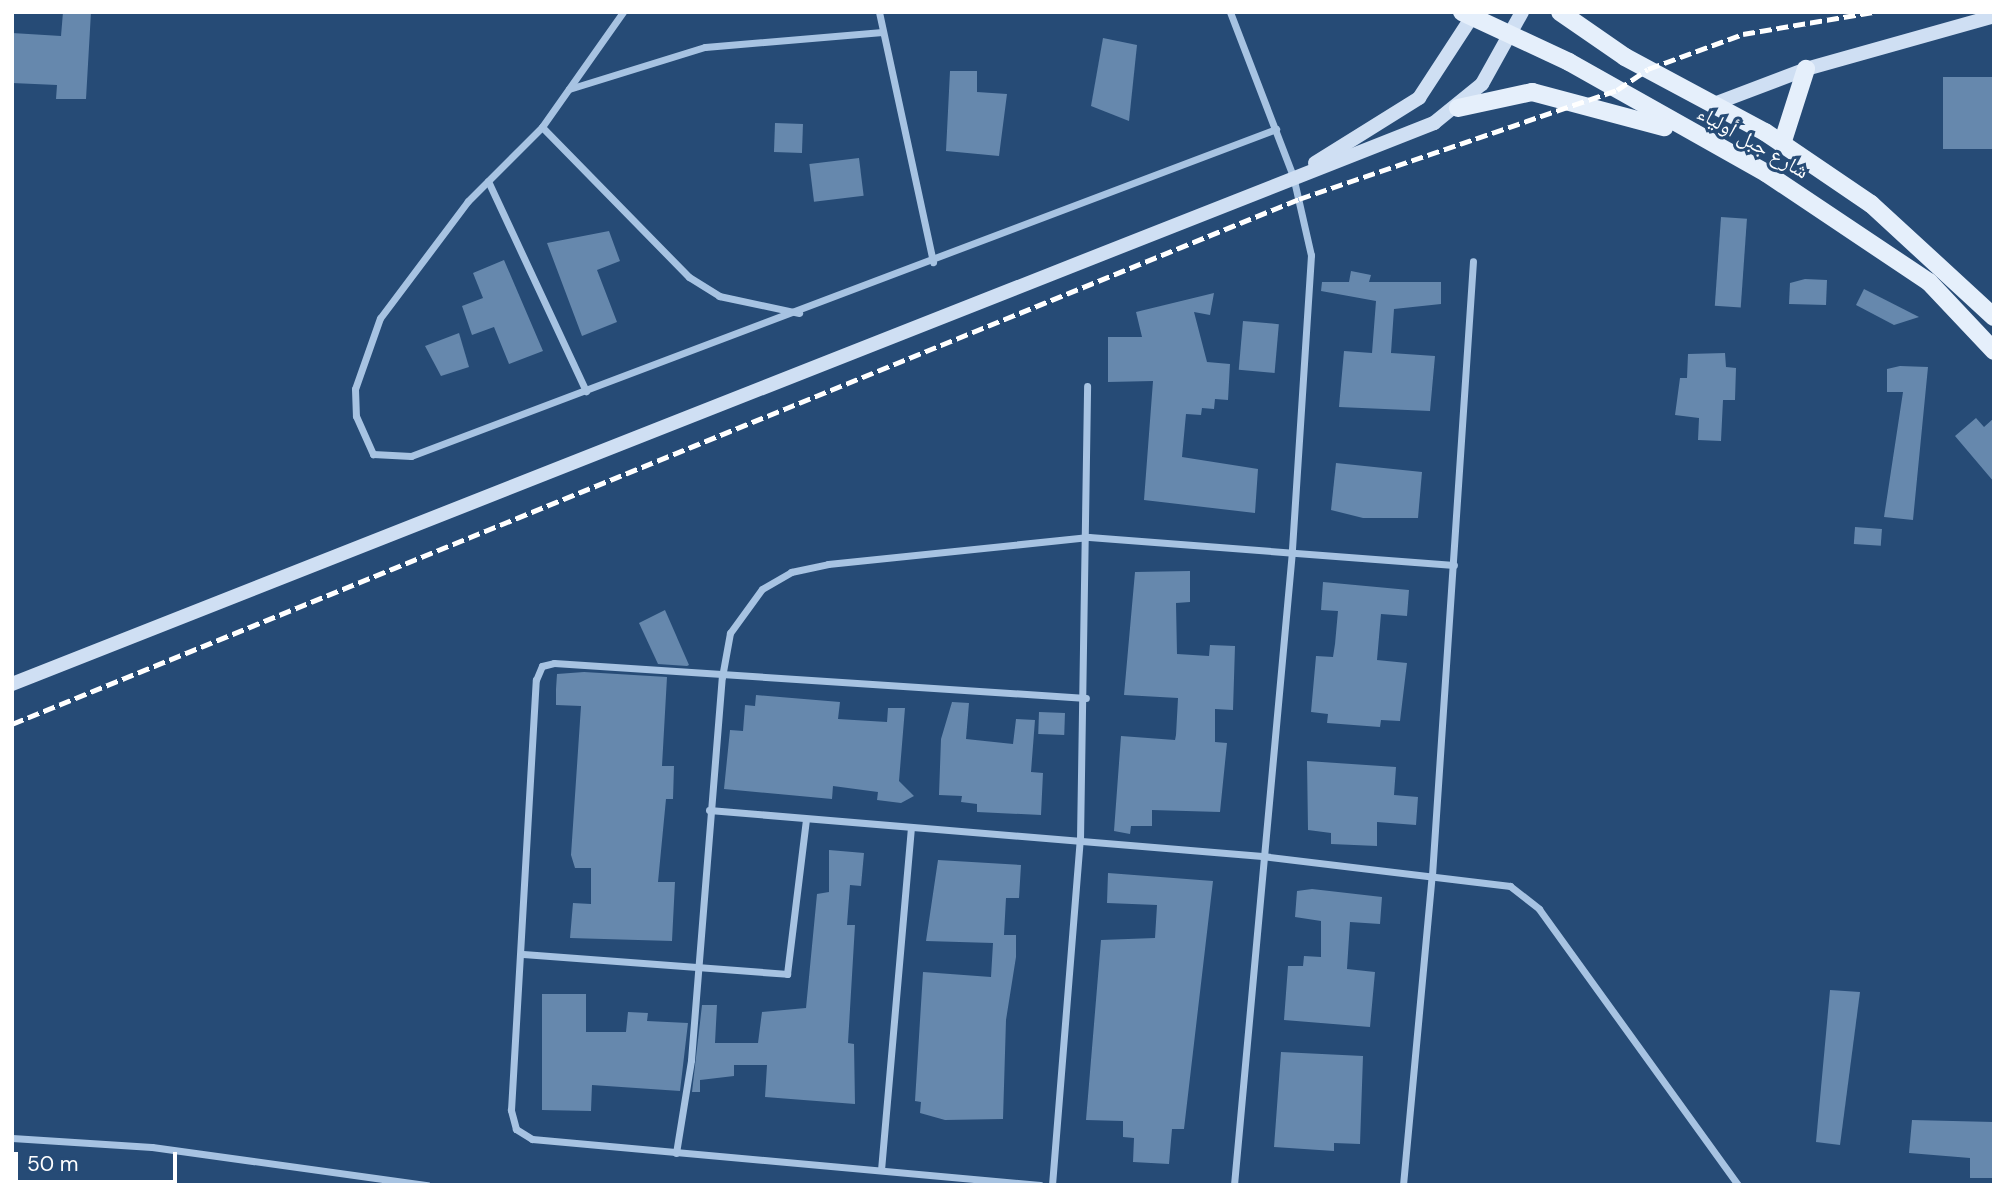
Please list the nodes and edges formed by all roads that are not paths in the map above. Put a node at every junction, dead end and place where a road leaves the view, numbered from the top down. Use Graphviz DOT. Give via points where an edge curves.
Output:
graph roads {
  1 [pos="623,12"];
  2 [pos="879,12"];
  3 [pos="1230,12"];
  4 [pos="1522,12"];
  5 [pos="1559,12"];
  6 [pos="1578,12"];
  7 [pos="1470,14"];
  8 [pos="1994,16"];
  9 [pos="881,32"];
  10 [pos="1590,35"];
  11 [pos="1509,36"];
  12 [pos="1806,69"];
  13 [pos="569,89"];
  14 [pos="1714,104"];
  15 [pos="1458,108"];
  16 [pos="542,127"];
  17 [pos="1276,128"];
  18 [pos="1782,144"];
  19 [pos="1716,147"];
  20 [pos="1298,174"];
  21 [pos="488,181"];
  22 [pos="1473,261"];
  23 [pos="933,262"];
  24 [pos="800,313"];
  25 [pos="1994,317"];
  26 [pos="1994,351"];
  27 [pos="1087,386"];
  28 [pos="586,391"];
  29 [pos="1089,537"];
  30 [pos="1292,551"];
  31 [pos="1454,565"];
  32 [pos="722,677"];
  33 [pos="12,684"];
  34 [pos="1086,698"];
  35 [pos="709,810"];
  36 [pos="806,819"];
  37 [pos="911,827"];
  38 [pos="1080,839"];
  39 [pos="1262,856"];
  40 [pos="1432,875"];
  41 [pos="523,954"];
  42 [pos="694,966"];
  43 [pos="12,1138"];
  44 [pos="676,1153"];
  45 [pos="881,1171"];
  46 [pos="427,1185"];
  47 [pos="1040,1185"];
  48 [pos="1052,1185"];
  49 [pos="1234,1185"];
  50 [pos="1403,1185"];
  51 [pos="1738,1185"];
  1 -- 13 [label="street"];
  2 -- 9 [label="street"];
  3 -- 17 [label="street"];
  4 -- 11 [label="street"];
  5 -- 10 [label="main road, شارع جبل أولياء"];
  6 -- 10 [label="main road"];
  7 -- 11 [label="main road, شارع جبل أولياء"];
  7 -- 20 [label="street" via="1419,97"];
  8 -- 12 [label="street"];
  9 -- 13 [label="street" via="705,47"];
  9 -- 23 [label="street"];
  10 -- 14 [label="main road, شارع جبل أولياء"];
  11 -- 15 [label="street" via="1482,84"];
  11 -- 19 [label="main road, شارع جبل أولياء" via="1569,62"];
  12 -- 14 [label="street"];
  12 -- 18 [label="main road"];
  13 -- 16 [label="street"];
  14 -- 18 [label="main road, شارع جبل أولياء"];
  15 -- 19 [label="main road" via="1532,92 1633,115"];
  15 -- 20 [label="street"];
  16 -- 21 [label="street"];
  16 -- 24 [label="street" via="689,277 719,296"];
  17 -- 20 [label="street"];
  17 -- 23 [label="street"];
  18 -- 25 [label="main road, شارع جبل أولياء" via="1871,204"];
  19 -- 26 [label="main road, شارع جبل أولياء" via="1929,282"];
  20 -- 30 [label="street" via="1311,255"];
  20 -- 33 [label="street"];
  21 -- 28 [label="street"];
  21 -- 28 [label="street" via="380,318 355,389 361,436 373,454 411,456"];
  22 -- 31 [label="street"];
  23 -- 24 [label="street"];
  24 -- 28 [label="street"];
  27 -- 29 [label="street"];
  29 -- 30 [label="street"];
  29 -- 32 [label="street" via="791,572 743,607 730,633"];
  29 -- 34 [label="street"];
  30 -- 31 [label="street"];
  30 -- 39 [label="street"];
  31 -- 40 [label="street"];
  32 -- 34 [label="street"];
  32 -- 35 [label="street"];
  32 -- 41 [label="street" via="542,666"];
  34 -- 38 [label="street"];
  35 -- 36 [label="street"];
  35 -- 42 [label="street"];
  36 -- 37 [label="street"];
  36 -- 42 [label="street" via="788,974"];
  37 -- 38 [label="street"];
  37 -- 45 [label="street"];
  38 -- 39 [label="street"];
  38 -- 48 [label="street"];
  39 -- 40 [label="street"];
  39 -- 49 [label="street"];
  40 -- 50 [label="street"];
  40 -- 51 [label="street" via="1494,882 1527,896"];
  41 -- 42 [label="street"];
  41 -- 44 [label="street" via="511,1110 516,1129 532,1139"];
  42 -- 44 [label="street" via="691,1060"];
  43 -- 46 [label="street" via="152,1147"];
  44 -- 45 [label="street"];
  45 -- 47 [label="street"];
}
